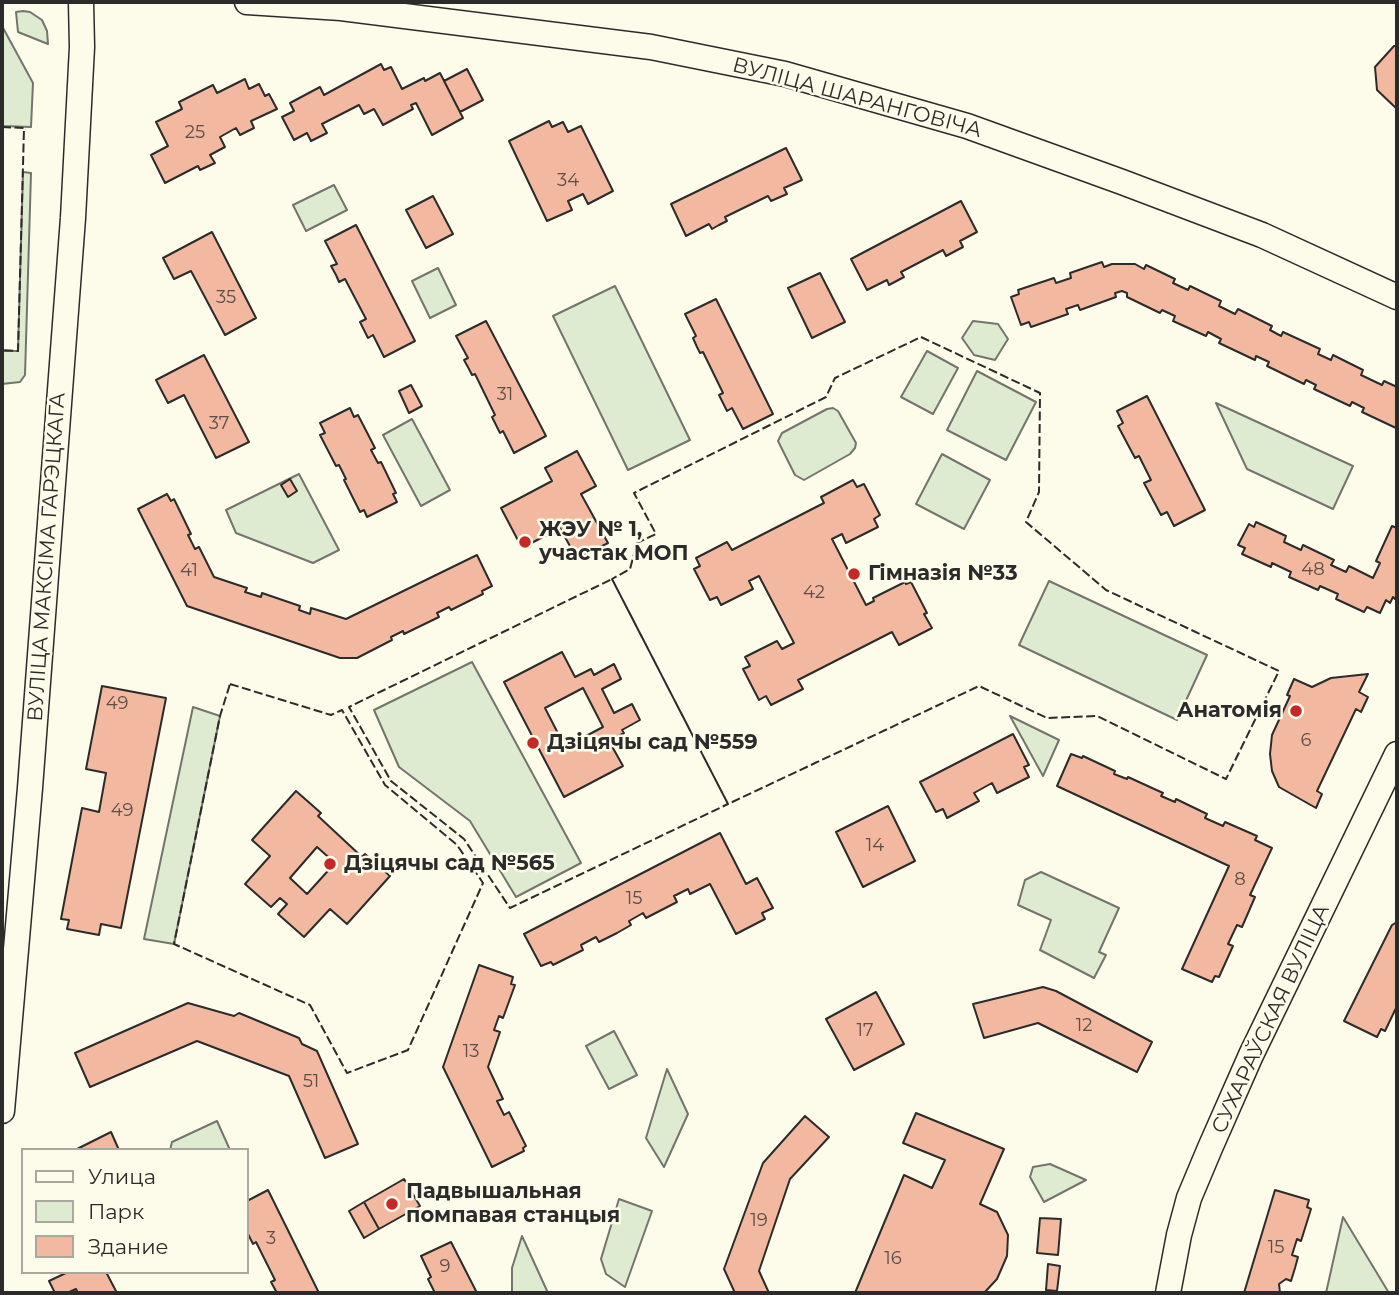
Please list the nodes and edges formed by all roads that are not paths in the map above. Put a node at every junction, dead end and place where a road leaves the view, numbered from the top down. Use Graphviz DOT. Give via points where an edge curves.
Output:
graph roads {
  1 [pos="81,2"];
  2 [pos="247,2"];
  3 [pos="1397,297"];
  4 [pos="1397,754"];
  5 [pos="2,1111"];
  6 [pos="1168,1293"];
  1 -- 5 [label="main road, ВУЛІЦА МАКСІМА ГАРЭЦКАГА" via="73,218"];
  2 -- 3 [label="main road, ВУЛІЦА ШАРАНГОВІЧА" via="341,8 651,47 785,74 967,126 1122,182 1262,235"];
  4 -- 6 [label="main road, СУХАРАЎСКАЯ ВУЛІЦА" via="1210,1148 1189,1198"];
}
